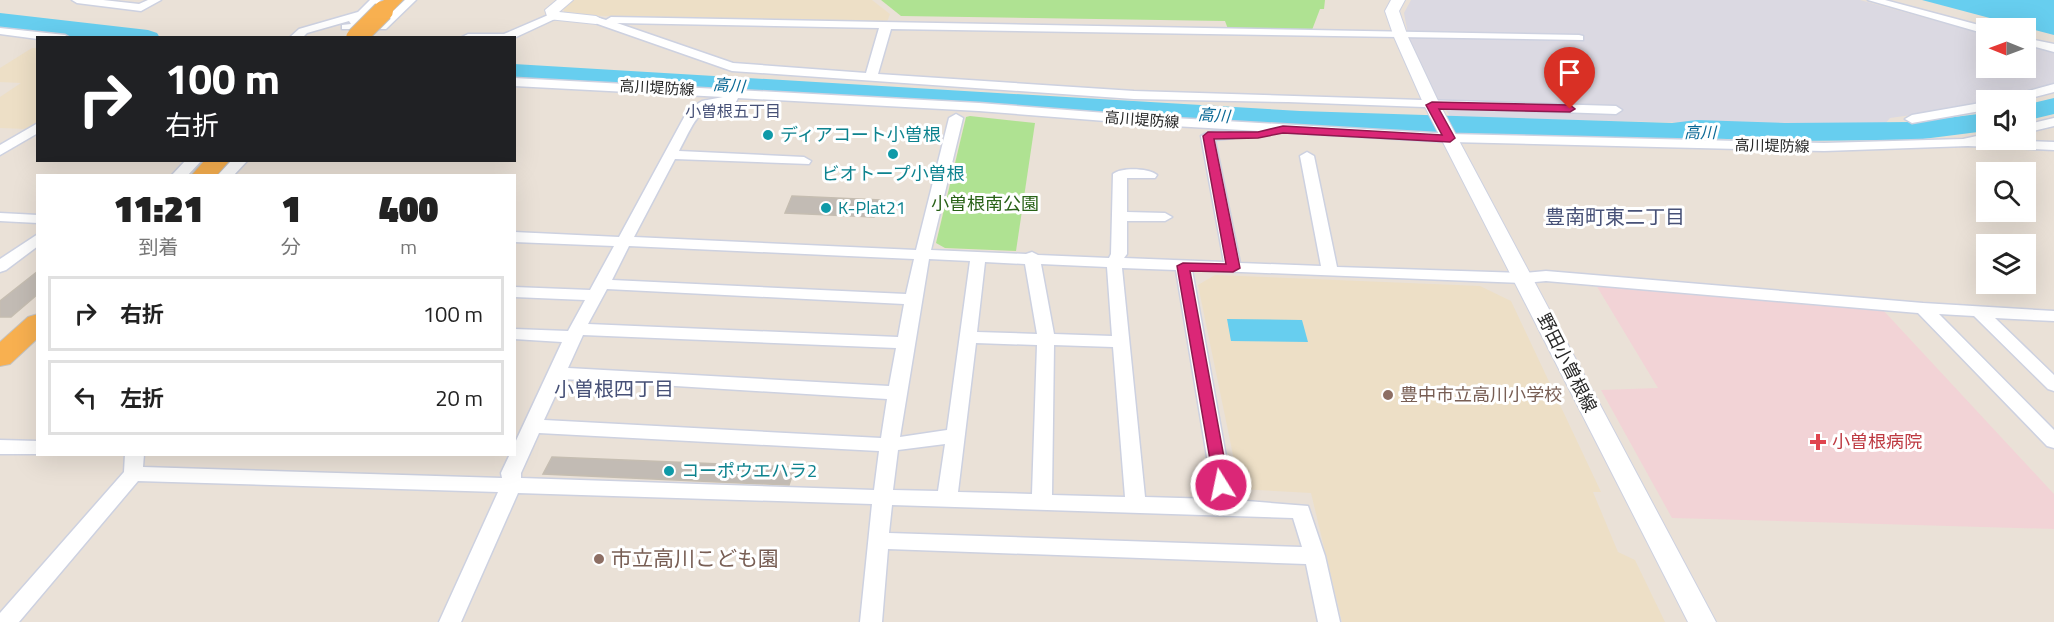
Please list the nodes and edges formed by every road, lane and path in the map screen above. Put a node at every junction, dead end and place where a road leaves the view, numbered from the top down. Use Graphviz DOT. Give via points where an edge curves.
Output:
graph roads {
  1 [pos="77,0"];
  2 [pos="156,0"];
  3 [pos="411,0"];
  4 [pos="566,0"];
  5 [pos="1398,0"];
  6 [pos="1873,0"];
  7 [pos="384,4"];
  8 [pos="361,14"];
  9 [pos="553,16"];
  10 [pos="596,20"];
  11 [pos="886,25"];
  12 [pos="1976,28"];
  13 [pos="0,31"];
  14 [pos="46,36"];
  15 [pos="297,36"];
  16 [pos="358,36"];
  17 [pos="508,36"];
  18 [pos="1401,37"];
  19 [pos="1579,38"];
  20 [pos="2036,44"];
  21 [pos="2054,48"];
  22 [pos="871,78"];
  23 [pos="516,82"];
  24 [pos="2054,88"];
  25 [pos="2036,93"];
  26 [pos="762,95"];
  27 [pos="1432,105"];
  28 [pos="1976,108"];
  29 [pos="1616,110"];
  30 [pos="956,118"];
  31 [pos="1912,119"];
  32 [pos="2054,122"];
  33 [pos="2036,126"];
  34 [pos="36,128"];
  35 [pos="1283,130"];
  36 [pos="1450,138"];
  37 [pos="1976,140"];
  38 [pos="7,142"];
  39 [pos="1964,143"];
  40 [pos="2054,146"];
  41 [pos="0,151"];
  42 [pos="670,155"];
  43 [pos="1306,156"];
  44 [pos="804,161"];
  45 [pos="193,162"];
  46 [pos="217,162"];
  47 [pos="239,162"];
  48 [pos="180,174"];
  49 [pos="204,174"];
  50 [pos="226,174"];
  51 [pos="1150,175"];
  52 [pos="1119,216"];
  53 [pos="0,217"];
  54 [pos="1165,217"];
  55 [pos="36,219"];
  56 [pos="516,237"];
  57 [pos="36,240"];
  58 [pos="624,242"];
  59 [pos="922,254"];
  60 [pos="978,255"];
  61 [pos="1032,257"];
  62 [pos="1114,262"];
  63 [pos="1183,266"];
  64 [pos="0,267"];
  65 [pos="1233,268"];
  66 [pos="1330,271"];
  67 [pos="1523,278"];
  68 [pos="598,290"];
  69 [pos="516,292"];
  70 [pos="913,298"];
  71 [pos="1923,308"];
  72 [pos="1978,311"];
  73 [pos="2054,316"];
  74 [pos="36,325"];
  75 [pos="576,333"];
  76 [pos="516,334"];
  77 [pos="967,337"];
  78 [pos="1046,339"];
  79 [pos="1120,342"];
  80 [pos="906,344"];
  81 [pos="0,357"];
  82 [pos="558,373"];
  83 [pos="2054,385"];
  84 [pos="897,393"];
  85 [pos="533,426"];
  86 [pos="955,436"];
  87 [pos="2054,441"];
  88 [pos="888,445"];
  89 [pos="0,447"];
  90 [pos="36,448"];
  91 [pos="134,464"];
  92 [pos="512,484"];
  93 [pos="882,498"];
  94 [pos="947,500"];
  95 [pos="1042,502"];
  96 [pos="1136,505"];
  97 [pos="1225,507"];
  98 [pos="877,541"];
  99 [pos="1315,556"];
  100 [pos="6,622"];
  101 [pos="450,622"];
  102 [pos="871,622"];
  103 [pos="1329,622"];
  104 [pos="1702,622"];
  1 -- 2 [label="street" via="141,8"];
  3 -- 8 [label="street" via="382,27 346,27"];
  4 -- 9 [label="street" via="552,10"];
  5 -- 18 [label="street, 野田小曽根線" via="1392,11"];
  6 -- 12 [label="street"];
  7 -- 8 [label="street"];
  7 -- 16 [label="highway, bridge"];
  8 -- 15 [label="street"];
  9 -- 10 [label="street"];
  9 -- 17 [label="street"];
  10 -- 11 [label="street"];
  10 -- 22 [label="street" via="732,67"];
  11 -- 18 [label="street"];
  11 -- 22 [label="street"];
  13 -- 14 [label="street"];
  18 -- 19 [label="street"];
  18 -- 27 [label="street, 野田小曽根線"];
  20 -- 21 [label="street"];
  22 -- 27 [label="street" via="1134,95"];
  23 -- 26 [label="street, 高川堤防線"];
  24 -- 25 [label="street"];
  26 -- 35 [label="street, 高川堤防線"];
  26 -- 42 [label="street" via="707,104 693,113"];
  27 -- 29 [label="street"];
  27 -- 36 [label="street, 野田小曽根線"];
  28 -- 31 [label="street"];
  30 -- 59 [label="street"];
  32 -- 33 [label="street"];
  34 -- 38 [label="street"];
  35 -- 36 [label="street, 高川堤防線"];
  35 -- 65 [label="street" via="1208,136"];
  36 -- 39 [label="street, 高川堤防線" via="1824,147"];
  36 -- 67 [label="street, 野田小曽根線"];
  37 -- 39 [label="street, 高川堤防線"];
  38 -- 41 [label="street"];
  39 -- 40 [label="street"];
  42 -- 44 [label="street"];
  42 -- 58 [label="street"];
  43 -- 66 [label="street"];
  45 -- 48 [label="street"];
  46 -- 49 [label="highway"];
  47 -- 50 [label="street"];
  51 -- 52 [label="street" via="1120,174"];
  52 -- 54 [label="street"];
  52 -- 62 [label="street" via="1119,254"];
  53 -- 55 [label="street"];
  56 -- 58 [label="street"];
  57 -- 64 [label="street"];
  58 -- 59 [label="street"];
  58 -- 68 [label="street"];
  59 -- 60 [label="street"];
  59 -- 70 [label="street"];
  60 -- 61 [label="street"];
  60 -- 77 [label="street"];
  61 -- 62 [label="street"];
  61 -- 78 [label="street"];
  62 -- 63 [label="street"];
  62 -- 79 [label="street"];
  63 -- 65 [label="street"];
  63 -- 97 [label="street"];
  65 -- 66 [label="street"];
  66 -- 67 [label="street"];
  67 -- 71 [label="street" via="1546,276"];
  67 -- 104 [label="street, 野田小曽根線"];
  68 -- 69 [label="street"];
  68 -- 70 [label="street"];
  68 -- 75 [label="street"];
  70 -- 80 [label="street"];
  71 -- 72 [label="street"];
  71 -- 87 [label="street"];
  72 -- 73 [label="street"];
  72 -- 83 [label="street"];
  74 -- 81 [label="highway"];
  75 -- 76 [label="street"];
  75 -- 80 [label="street"];
  75 -- 82 [label="street"];
  77 -- 78 [label="street"];
  77 -- 86 [label="street"];
  78 -- 79 [label="street"];
  78 -- 95 [label="street"];
  79 -- 96 [label="street"];
  80 -- 84 [label="street"];
  82 -- 84 [label="street"];
  82 -- 85 [label="street"];
  84 -- 88 [label="street"];
  85 -- 88 [label="street"];
  85 -- 92 [label="street" via="511,473"];
  86 -- 88 [label="street"];
  86 -- 94 [label="street"];
  88 -- 93 [label="street"];
  89 -- 90 [label="street"];
  91 -- 92 [label="street"];
  91 -- 100 [label="street"];
  92 -- 93 [label="street"];
  92 -- 101 [label="street"];
  93 -- 94 [label="street"];
  93 -- 98 [label="street"];
  94 -- 95 [label="street"];
  95 -- 96 [label="street"];
  96 -- 97 [label="street"];
  97 -- 99 [label="street" via="1301,511"];
  98 -- 99 [label="street"];
  98 -- 102 [label="street"];
  99 -- 103 [label="street"];
}
